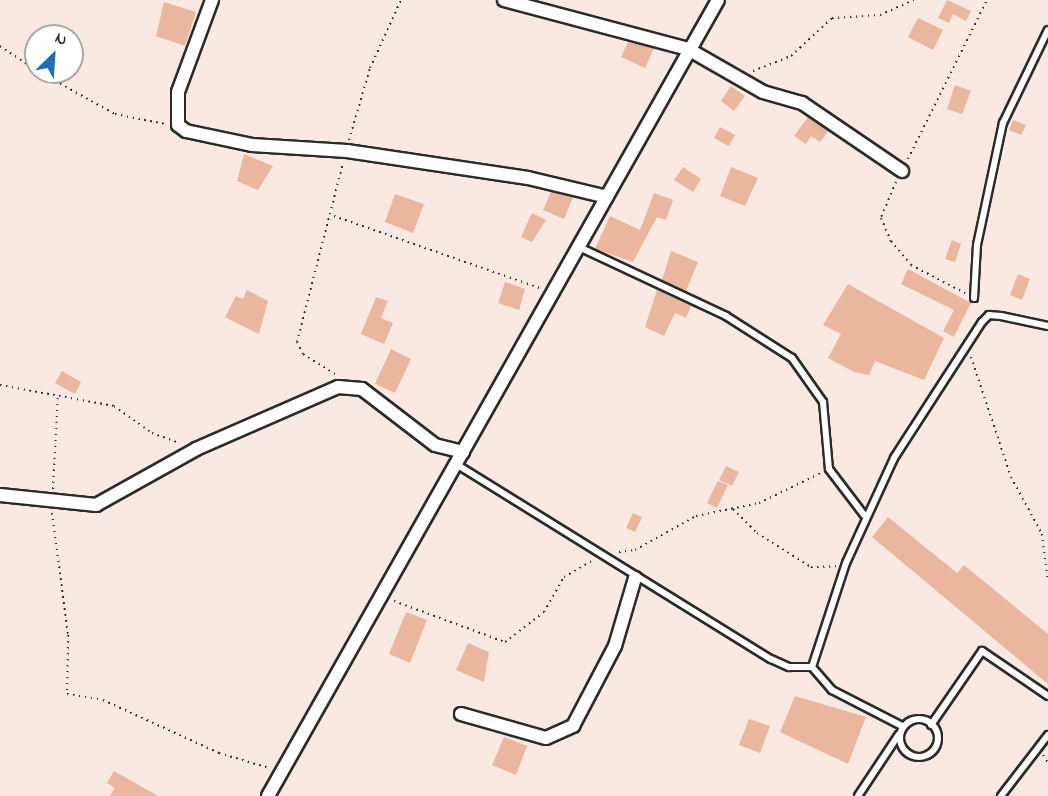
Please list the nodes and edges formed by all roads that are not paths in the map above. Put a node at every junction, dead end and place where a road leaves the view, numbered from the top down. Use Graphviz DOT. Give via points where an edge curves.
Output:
graph roads {
  1 [pos="212,0"];
  2 [pos="504,0"];
  3 [pos="718,0"];
  4 [pos="1048,30"];
  5 [pos="688,49"];
  6 [pos="902,171"];
  7 [pos="607,197"];
  8 [pos="578,247"];
  9 [pos="974,298"];
  10 [pos="1048,326"];
  11 [pos="463,452"];
  12 [pos="455,463"];
  13 [pos="0,495"];
  14 [pos="864,515"];
  15 [pos="635,578"];
  16 [pos="812,667"];
  17 [pos="1048,696"];
  18 [pos="462,714"];
  19 [pos="931,725"];
  20 [pos="902,726"];
  21 [pos="900,734"];
  22 [pos="1048,735"];
  23 [pos="268,796"];
  24 [pos="858,796"];
  25 [pos="1001,796"];
  1 -- 7 [label="street" via="178,92 178,125 222,141 346,151 528,178"];
  2 -- 5 [label="street"];
  3 -- 5 [label="street"];
  4 -- 9 [label="lane" via="1004,123 978,234"];
  5 -- 6 [label="street" via="736,76 802,103"];
  5 -- 7 [label="street"];
  7 -- 8 [label="street"];
  8 -- 11 [label="street"];
  8 -- 14 [label="lane" via="726,316 792,358 823,402 829,469"];
  10 -- 14 [label="lane" via="989,315 966,346"];
  11 -- 12 [label="street"];
  11 -- 13 [label="street" via="435,445 375,397 350,386 196,448 96,505"];
  12 -- 15 [label="lane"];
  12 -- 23 [label="street"];
  14 -- 16 [label="lane"];
  15 -- 16 [label="lane" via="789,667"];
  15 -- 18 [label="street" via="615,646 573,726 546,738"];
  16 -- 20 [label="lane" via="832,690"];
  17 -- 19 [label="lane" via="982,651"];
  19 -- 20 [label="lane"];
  19 -- 21 [label="lane" via="938,742 927,755 907,753"];
  20 -- 21 [label="lane"];
  21 -- 24 [label="lane"];
  22 -- 25 [label="lane"];
}
